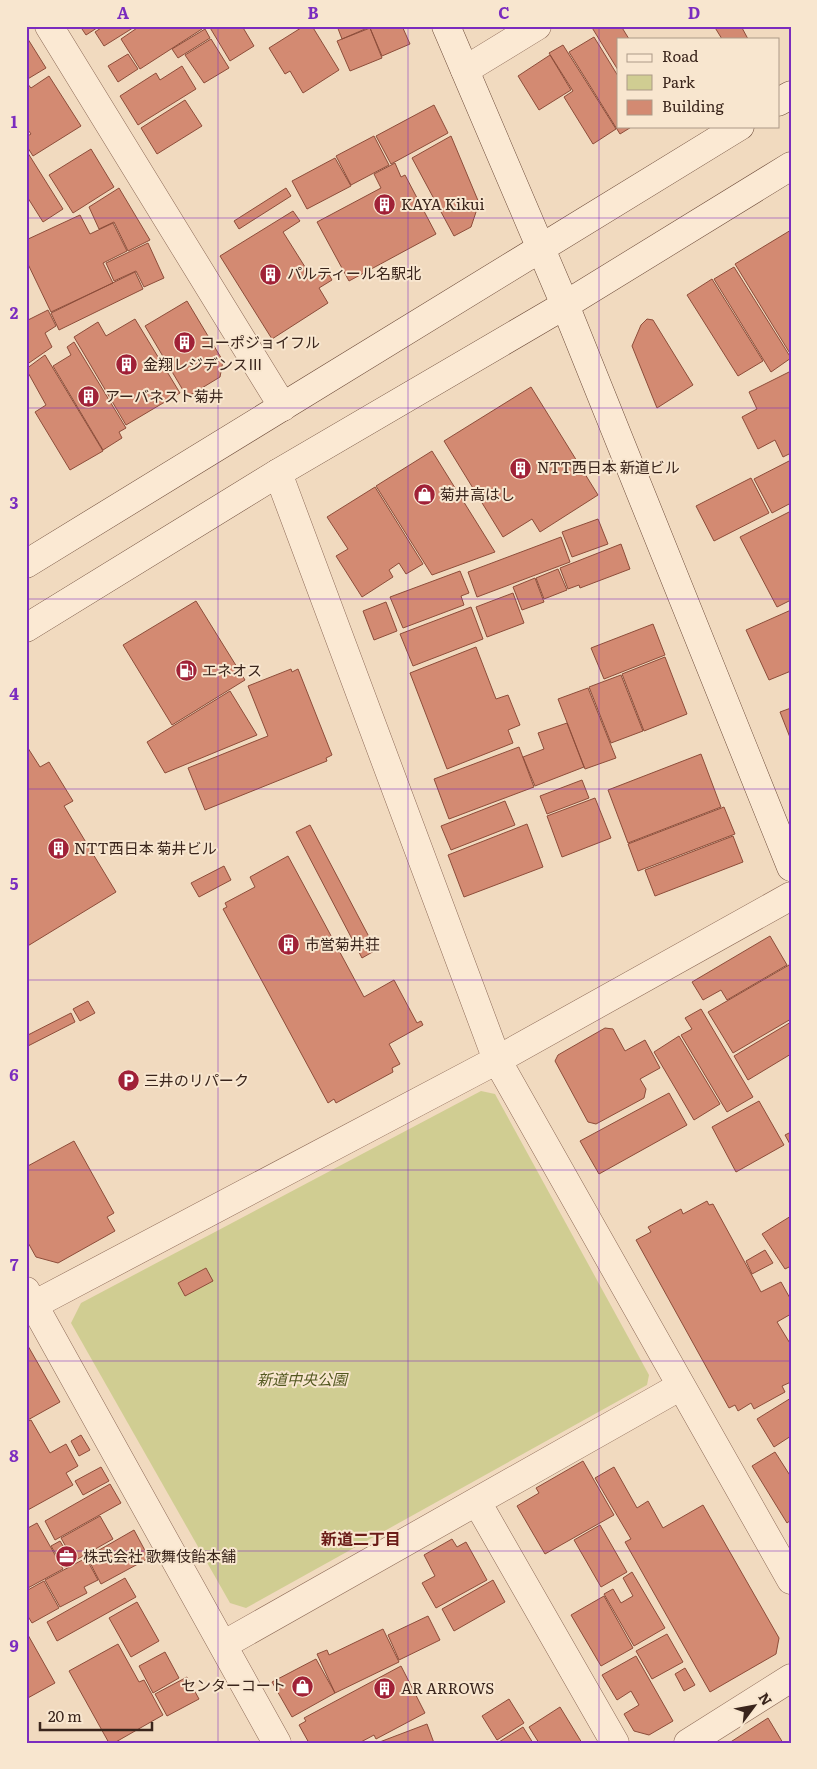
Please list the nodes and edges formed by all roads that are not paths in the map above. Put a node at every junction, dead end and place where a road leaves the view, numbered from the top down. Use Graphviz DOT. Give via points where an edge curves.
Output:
graph roads {
  1 [pos="49,26"];
  2 [pos="446,26"];
  3 [pos="537,26"];
  4 [pos="465,70"];
  5 [pos="737,128"];
  6 [pos="791,166"];
  7 [pos="541,250"];
  8 [pos="565,305"];
  9 [pos="283,407"];
  10 [pos="278,473"];
  11 [pos="26,564"];
  12 [pos="26,628"];
  13 [pos="791,867"];
  14 [pos="791,896"];
  15 [pos="497,1060"];
  16 [pos="29,1302"];
  17 [pos="681,1386"];
  18 [pos="477,1502"];
  19 [pos="791,1580"];
  20 [pos="223,1644"];
  21 [pos="791,1678"];
  22 [pos="277,1743"];
  23 [pos="615,1743"];
  24 [pos="688,1743"];
  1 -- 9 [label="street"];
  2 -- 4 [label="street"];
  3 -- 4 [label="street"];
  4 -- 7 [label="street"];
  5 -- 7 [label="street"];
  6 -- 8 [label="street"];
  7 -- 8 [label="street"];
  7 -- 9 [label="street"];
  8 -- 10 [label="street"];
  8 -- 13 [label="street"];
  9 -- 11 [label="street"];
  10 -- 12 [label="street"];
  10 -- 15 [label="street"];
  14 -- 15 [label="street"];
  15 -- 16 [label="street"];
  15 -- 17 [label="street"];
  16 -- 20 [label="street"];
  17 -- 18 [label="street"];
  17 -- 19 [label="street"];
  18 -- 20 [label="street"];
  18 -- 23 [label="street"];
  20 -- 22 [label="street"];
  21 -- 24 [label="street"];
}
